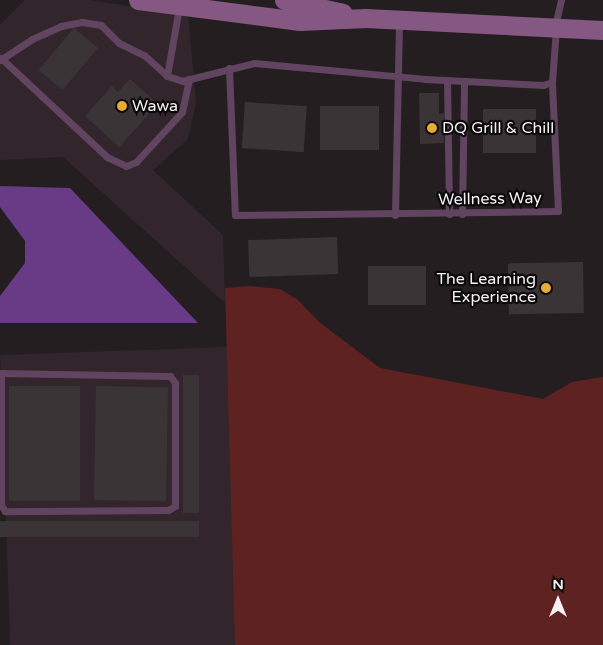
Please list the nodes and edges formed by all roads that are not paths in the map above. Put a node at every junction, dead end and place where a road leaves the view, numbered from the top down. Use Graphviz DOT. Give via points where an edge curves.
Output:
graph roads {
  1 [pos="138,0"];
  2 [pos="284,0"];
  3 [pos="561,0"];
  4 [pos="179,6"];
  5 [pos="366,18"];
  6 [pos="399,21"];
  7 [pos="555,29"];
  8 [pos="603,30"];
  9 [pos="1,59"];
  10 [pos="229,68"];
  11 [pos="166,76"];
  12 [pos="396,76"];
  13 [pos="189,79"];
  14 [pos="447,80"];
  15 [pos="464,81"];
  16 [pos="552,82"];
  17 [pos="449,214"];
  18 [pos="462,214"];
  19 [pos="395,215"];
  20 [pos="1,373"];
  1 -- 4 [label="main road"];
  2 -- 5 [label="main road"];
  3 -- 7 [label="lane, Wellness Way"];
  4 -- 5 [label="main road" via="300,21"];
  4 -- 11 [label="lane"];
  5 -- 6 [label="main road"];
  6 -- 7 [label="main road"];
  6 -- 12 [label="lane"];
  7 -- 8 [label="main road"];
  7 -- 16 [label="lane, Wellness Way"];
  9 -- 11 [label="lane" via="54,30 82,22 101,25 119,43 144,56"];
  9 -- 13 [label="lane" via="107,157 126,166 136,162 182,112"];
  10 -- 12 [label="lane" via="254,63"];
  10 -- 13 [label="lane"];
  10 -- 19 [label="lane, Wellness Way" via="235,215"];
  11 -- 13 [label="lane" via="182,81"];
  12 -- 14 [label="lane"];
  12 -- 19 [label="lane"];
  14 -- 15 [label="lane"];
  14 -- 17 [label="lane"];
  15 -- 16 [label="lane" via="543,85"];
  15 -- 18 [label="lane"];
  16 -- 18 [label="lane, Wellness Way" via="558,211"];
  17 -- 18 [label="lane, Wellness Way"];
  17 -- 19 [label="lane, Wellness Way"];
  20 -- 20 [label="lane" via="170,376 175,383 175,506 168,510 5,511 1,505"];
}
